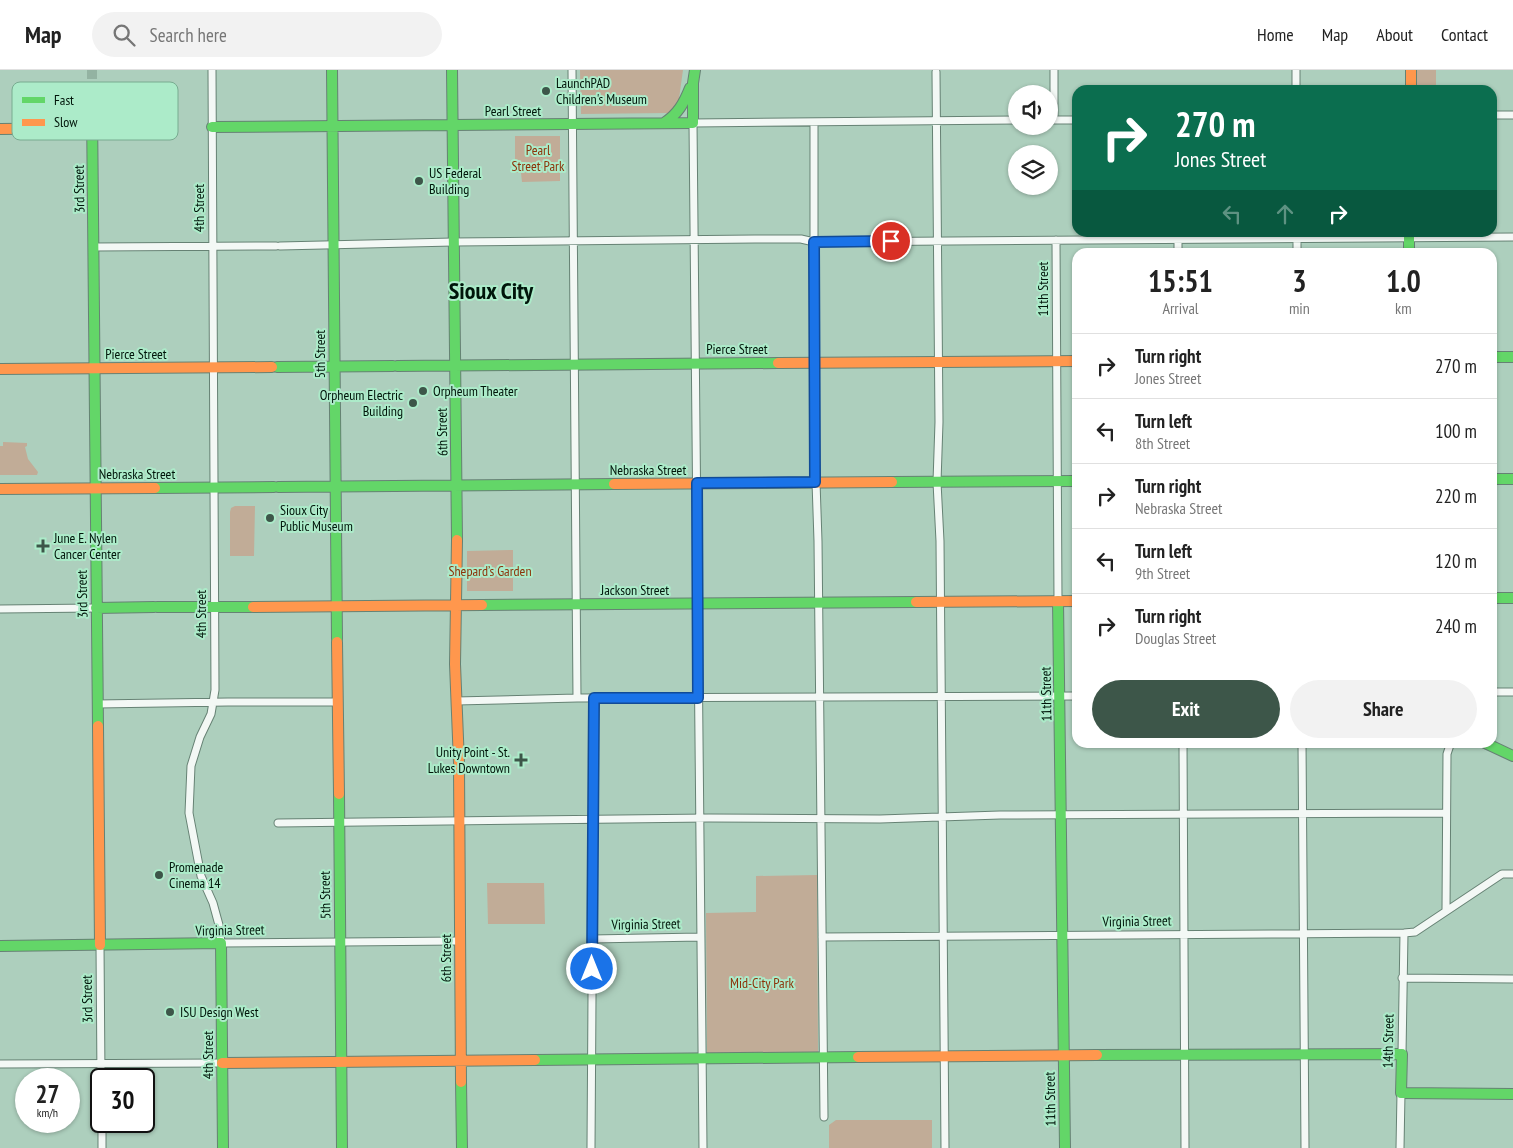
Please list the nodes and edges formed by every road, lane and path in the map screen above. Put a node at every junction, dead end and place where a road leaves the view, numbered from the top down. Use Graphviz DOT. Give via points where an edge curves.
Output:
graph roads {
  1 [pos="212,70"];
  2 [pos="332,70"];
  3 [pos="452,70"];
  4 [pos="572,70"];
  5 [pos="695,70"];
  6 [pos="1054,70"];
  7 [pos="1296,70"];
  8 [pos="1412,70"];
  9 [pos="936,72"];
  10 [pos="693,83"];
  11 [pos="1053,85"];
  12 [pos="1296,85"];
  13 [pos="1411,85"];
  14 [pos="1497,115"];
  15 [pos="1513,115"];
  16 [pos="1008,120"];
  17 [pos="1058,120"];
  18 [pos="1072,120"];
  19 [pos="936,121"];
  20 [pos="814,122"];
  21 [pos="663,123"];
  22 [pos="693,123"];
  23 [pos="572,124"];
  24 [pos="452,125"];
  25 [pos="332,126"];
  26 [pos="212,127"];
  27 [pos="93,140"];
  28 [pos="1129,237"];
  29 [pos="1497,237"];
  30 [pos="1513,237"];
  31 [pos="694,240"];
  32 [pos="1056,240"];
  33 [pos="573,241"];
  34 [pos="937,241"];
  35 [pos="453,242"];
  36 [pos="814,242"];
  37 [pos="333,246"];
  38 [pos="212,247"];
  39 [pos="94,248"];
  40 [pos="1513,356"];
  41 [pos="1497,357"];
  42 [pos="938,361"];
  43 [pos="1057,361"];
  44 [pos="1072,361"];
  45 [pos="696,363"];
  46 [pos="815,363"];
  47 [pos="455,365"];
  48 [pos="575,365"];
  49 [pos="334,366"];
  50 [pos="213,367"];
  51 [pos="95,368"];
  52 [pos="0,369"];
  53 [pos="1497,479"];
  54 [pos="1513,479"];
  55 [pos="1058,481"];
  56 [pos="1072,481"];
  57 [pos="815,482"];
  58 [pos="937,482"];
  59 [pos="697,483"];
  60 [pos="576,484"];
  61 [pos="335,486"];
  62 [pos="456,486"];
  63 [pos="0,488"];
  64 [pos="95,488"];
  65 [pos="214,488"];
  66 [pos="1497,598"];
  67 [pos="1513,598"];
  68 [pos="1058,600"];
  69 [pos="940,601"];
  70 [pos="1072,601"];
  71 [pos="819,602"];
  72 [pos="697,603"];
  73 [pos="577,604"];
  74 [pos="456,605"];
  75 [pos="336,606"];
  76 [pos="214,607"];
  77 [pos="96,608"];
  78 [pos="0,609"];
  79 [pos="1497,692"];
  80 [pos="1513,692"];
  81 [pos="941,696"];
  82 [pos="1060,696"];
  83 [pos="1072,696"];
  84 [pos="577,698"];
  85 [pos="594,698"];
  86 [pos="698,698"];
  87 [pos="820,698"];
  88 [pos="456,701"];
  89 [pos="213,702"];
  90 [pos="337,702"];
  91 [pos="97,704"];
  92 [pos="1183,748"];
  93 [pos="1302,748"];
  94 [pos="1449,748"];
  95 [pos="1495,748"];
  96 [pos="1513,756"];
  97 [pos="1446,813"];
  98 [pos="1061,815"];
  99 [pos="1182,815"];
  100 [pos="1302,815"];
  101 [pos="942,817"];
  102 [pos="821,818"];
  103 [pos="699,819"];
  104 [pos="459,820"];
  105 [pos="593,820"];
  106 [pos="338,822"];
  107 [pos="278,823"];
  108 [pos="1513,874"];
  109 [pos="1446,911"];
  110 [pos="1185,934"];
  111 [pos="1404,934"];
  112 [pos="1303,935"];
  113 [pos="943,936"];
  114 [pos="1062,936"];
  115 [pos="700,937"];
  116 [pos="822,937"];
  117 [pos="592,939"];
  118 [pos="460,941"];
  119 [pos="340,942"];
  120 [pos="221,943"];
  121 [pos="100,945"];
  122 [pos="0,946"];
  123 [pos="1402,978"];
  124 [pos="1513,979"];
  125 [pos="1303,1054"];
  126 [pos="1402,1054"];
  127 [pos="1186,1055"];
  128 [pos="1063,1057"];
  129 [pos="701,1058"];
  130 [pos="823,1058"];
  131 [pos="944,1058"];
  132 [pos="591,1059"];
  133 [pos="461,1060"];
  134 [pos="341,1062"];
  135 [pos="222,1063"];
  136 [pos="0,1064"];
  137 [pos="101,1064"];
  138 [pos="101,1068"];
  139 [pos="1401,1093"];
  140 [pos="1513,1094"];
  141 [pos="824,1117"];
  142 [pos="102,1133"];
  143 [pos="102,1148"];
  144 [pos="223,1148"];
  145 [pos="342,1148"];
  146 [pos="462,1148"];
  147 [pos="591,1148"];
  148 [pos="703,1148"];
  149 [pos="945,1148"];
  150 [pos="1065,1148"];
  151 [pos="1185,1148"];
  152 [pos="1305,1148"];
  153 [pos="1400,1148"];
  1 -- 26 [label="street, 4th Street"];
  2 -- 25 [label="main road, 5th Street"];
  3 -- 24 [label="main road, 6th Street"];
  4 -- 23 [label="street"];
  5 -- 10 [label="main road"];
  6 -- 11 [label="street"];
  7 -- 12 [label="street"];
  8 -- 13 [label="main road"];
  9 -- 19 [label="street"];
  10 -- 21 [label="main road" via="682,109"];
  10 -- 22 [label="main road"];
  14 -- 15 [label="street"];
  16 -- 19 [label="street, Pearl Street"];
  17 -- 18 [label="street"];
  19 -- 20 [label="street, Pearl Street"];
  19 -- 34 [label="street"];
  20 -- 22 [label="street, Pearl Street"];
  20 -- 36 [label="street"];
  21 -- 22 [label="main road, Pearl Street"];
  21 -- 23 [label="main road, Pearl Street"];
  22 -- 31 [label="street"];
  23 -- 24 [label="main road, Pearl Street"];
  23 -- 33 [label="street"];
  24 -- 25 [label="main road, Pearl Street"];
  24 -- 35 [label="main road, 6th Street"];
  25 -- 26 [label="main road, Pearl Street"];
  25 -- 37 [label="main road, 5th Street"];
  26 -- 38 [label="street, 4th Street"];
  27 -- 39 [label="main road, 3rd Street"];
  28 -- 32 [label="street"];
  29 -- 30 [label="street"];
  31 -- 33 [label="street"];
  31 -- 36 [label="street" via="801,239"];
  31 -- 45 [label="street"];
  32 -- 34 [label="street"];
  32 -- 43 [label="street, 11th Street"];
  33 -- 35 [label="street"];
  33 -- 48 [label="street"];
  34 -- 36 [label="street"];
  34 -- 42 [label="street"];
  35 -- 37 [label="street"];
  35 -- 47 [label="main road, 6th Street"];
  36 -- 46 [label="street"];
  37 -- 38 [label="street"];
  37 -- 49 [label="main road, 5th Street"];
  38 -- 39 [label="street"];
  38 -- 50 [label="street, 4th Street"];
  39 -- 51 [label="main road, 3rd Street"];
  40 -- 41 [label="main road"];
  42 -- 43 [label="main road, Pierce Street"];
  42 -- 46 [label="main road, Pierce Street"];
  42 -- 58 [label="street"];
  43 -- 44 [label="main road, Pierce Street"];
  43 -- 55 [label="street, 11th Street"];
  45 -- 46 [label="main road, Pierce Street"];
  45 -- 48 [label="main road, Pierce Street"];
  45 -- 59 [label="street"];
  46 -- 57 [label="street"];
  47 -- 48 [label="main road, Pierce Street"];
  47 -- 49 [label="main road, Pierce Street"];
  47 -- 62 [label="main road, 6th Street"];
  48 -- 60 [label="street"];
  49 -- 50 [label="main road, Pierce Street"];
  49 -- 61 [label="main road, 5th Street"];
  50 -- 51 [label="main road, Pierce Street"];
  50 -- 65 [label="street, 4th Street"];
  51 -- 52 [label="main road, Pierce Street"];
  51 -- 64 [label="main road, 3rd Street"];
  53 -- 54 [label="main road"];
  55 -- 56 [label="main road, Nebraska Street"];
  55 -- 58 [label="main road, Nebraska Street"];
  55 -- 68 [label="street, 11th Street"];
  57 -- 58 [label="main road, Nebraska Street"];
  57 -- 59 [label="main road, Nebraska Street"];
  57 -- 71 [label="street"];
  58 -- 69 [label="street"];
  59 -- 60 [label="main road, Nebraska Street"];
  59 -- 72 [label="street"];
  60 -- 62 [label="main road, Nebraska Street"];
  60 -- 73 [label="street"];
  61 -- 62 [label="main road, Nebraska Street"];
  61 -- 65 [label="main road, Nebraska Street"];
  61 -- 75 [label="main road, 5th Street"];
  62 -- 74 [label="main road, 6th Street"];
  63 -- 64 [label="main road, Nebraska Street"];
  64 -- 65 [label="main road, Nebraska Street"];
  64 -- 77 [label="main road, 3rd Street"];
  65 -- 76 [label="street, 4th Street"];
  66 -- 67 [label="main road"];
  68 -- 69 [label="main road, Jackson Street"];
  68 -- 70 [label="main road, Jackson Street"];
  68 -- 82 [label="main road, 11th Street"];
  69 -- 71 [label="main road, Jackson Street"];
  69 -- 81 [label="street"];
  71 -- 72 [label="main road, Jackson Street"];
  71 -- 87 [label="street"];
  72 -- 73 [label="main road, Jackson Street"];
  72 -- 86 [label="street"];
  73 -- 74 [label="main road, Jackson Street"];
  73 -- 84 [label="street"];
  74 -- 75 [label="main road, Jackson Street"];
  74 -- 88 [label="main road, 6th Street"];
  75 -- 76 [label="main road, Jackson Street"];
  75 -- 90 [label="main road, 5th Street"];
  76 -- 77 [label="main road, Jackson Street"];
  76 -- 89 [label="street, 4th Street"];
  77 -- 78 [label="street, Jackson Street"];
  77 -- 91 [label="main road, 3rd Street"];
  79 -- 80 [label="street"];
  81 -- 82 [label="street"];
  81 -- 87 [label="street"];
  81 -- 101 [label="street"];
  82 -- 83 [label="street"];
  82 -- 98 [label="main road, 11th Street"];
  84 -- 85 [label="street"];
  84 -- 88 [label="street"];
  85 -- 86 [label="street"];
  85 -- 105 [label="street"];
  86 -- 87 [label="street"];
  86 -- 103 [label="street"];
  87 -- 102 [label="street"];
  88 -- 104 [label="main road, 6th Street"];
  89 -- 90 [label="street"];
  89 -- 91 [label="street"];
  89 -- 120 [label="street, 4th Street" via="191,766 189,813 201,876 213,903"];
  90 -- 106 [label="main road, 5th Street"];
  91 -- 121 [label="main road, 3rd Street"];
  92 -- 99 [label="street"];
  93 -- 100 [label="street"];
  94 -- 97 [label="street"];
  95 -- 96 [label="main road"];
  97 -- 100 [label="street"];
  97 -- 109 [label="street"];
  98 -- 99 [label="street"];
  98 -- 101 [label="street"];
  98 -- 114 [label="main road, 11th Street"];
  99 -- 100 [label="street"];
  99 -- 110 [label="street"];
  100 -- 112 [label="street"];
  101 -- 102 [label="street"];
  101 -- 113 [label="street"];
  102 -- 103 [label="street"];
  102 -- 116 [label="street"];
  103 -- 105 [label="street"];
  103 -- 115 [label="street"];
  104 -- 105 [label="street"];
  104 -- 106 [label="street"];
  104 -- 118 [label="main road, 6th Street"];
  105 -- 117 [label="street"];
  106 -- 107 [label="street"];
  106 -- 119 [label="main road, 5th Street"];
  108 -- 109 [label="street, Virginia Street" via="1502,874"];
  109 -- 111 [label="street, Virginia Street" via="1415,932"];
  110 -- 112 [label="street, Virginia Street"];
  110 -- 114 [label="street, Virginia Street"];
  110 -- 127 [label="street"];
  111 -- 112 [label="street, Virginia Street"];
  111 -- 123 [label="street, 14th Street"];
  112 -- 125 [label="street"];
  113 -- 114 [label="street, Virginia Street"];
  113 -- 116 [label="street, Virginia Street"];
  113 -- 131 [label="street"];
  114 -- 128 [label="main road, 11th Street"];
  115 -- 117 [label="street, Virginia Street"];
  115 -- 129 [label="street"];
  116 -- 130 [label="street"];
  117 -- 132 [label="street"];
  118 -- 119 [label="street, Virginia Street"];
  118 -- 133 [label="main road, 6th Street"];
  119 -- 120 [label="street, Virginia Street"];
  119 -- 134 [label="main road, 5th Street"];
  120 -- 121 [label="main road, Virginia Street"];
  120 -- 135 [label="main road, 4th Street"];
  121 -- 122 [label="main road, Virginia Street"];
  121 -- 137 [label="street, 3rd Street"];
  123 -- 124 [label="street"];
  123 -- 126 [label="street, 14th Street"];
  125 -- 126 [label="main road"];
  125 -- 127 [label="main road"];
  125 -- 152 [label="street"];
  126 -- 139 [label="main road, 14th Street"];
  127 -- 128 [label="main road"];
  127 -- 151 [label="street"];
  128 -- 131 [label="main road"];
  128 -- 150 [label="main road, 11th Street"];
  129 -- 130 [label="main road"];
  129 -- 132 [label="main road"];
  129 -- 148 [label="street"];
  130 -- 131 [label="main road"];
  130 -- 141 [label="street"];
  131 -- 149 [label="street"];
  132 -- 133 [label="main road"];
  132 -- 147 [label="street"];
  133 -- 134 [label="main road"];
  133 -- 146 [label="main road, 6th Street"];
  134 -- 135 [label="main road"];
  134 -- 145 [label="main road, 5th Street"];
  135 -- 137 [label="street"];
  135 -- 144 [label="main road, 4th Street"];
  136 -- 137 [label="street"];
  137 -- 138 [label="street, 3rd Street"];
  139 -- 140 [label="main road"];
  139 -- 153 [label="street, 14th Street"];
  142 -- 143 [label="street"];
}
